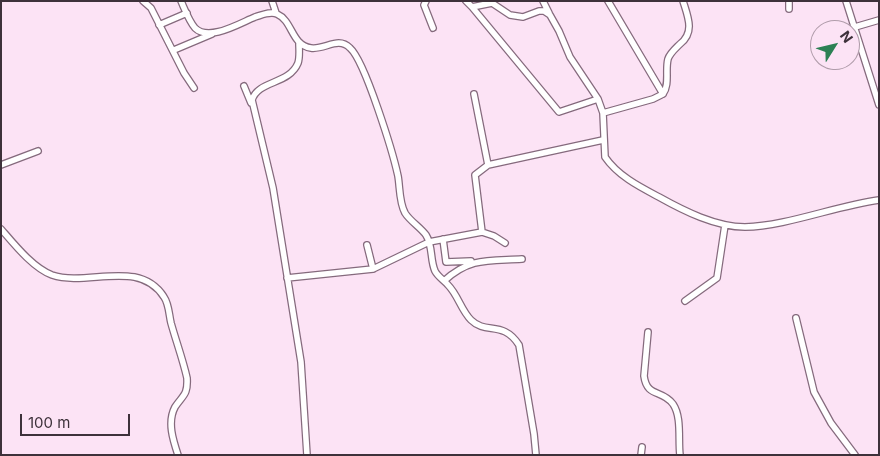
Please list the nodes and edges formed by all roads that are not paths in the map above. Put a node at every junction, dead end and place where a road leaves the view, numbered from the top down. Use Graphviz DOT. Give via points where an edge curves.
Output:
graph roads {
  1 [pos="143,1"];
  2 [pos="181,1"];
  3 [pos="272,1"];
  4 [pos="426,1"];
  5 [pos="466,1"];
  6 [pos="543,1"];
  7 [pos="608,1"];
  8 [pos="683,1"];
  9 [pos="789,1"];
  10 [pos="846,1"];
  11 [pos="472,7"];
  12 [pos="789,9"];
  13 [pos="187,13"];
  14 [pos="276,13"];
  15 [pos="550,15"];
  16 [pos="853,20"];
  17 [pos="879,20"];
  18 [pos="159,25"];
  19 [pos="860,26"];
  20 [pos="432,28"];
  21 [pos="216,32"];
  22 [pos="299,43"];
  23 [pos="860,43"];
  24 [pos="174,50"];
  25 [pos="244,86"];
  26 [pos="194,88"];
  27 [pos="474,94"];
  28 [pos="663,94"];
  29 [pos="598,99"];
  30 [pos="252,105"];
  31 [pos="879,105"];
  32 [pos="604,113"];
  33 [pos="603,140"];
  34 [pos="38,151"];
  35 [pos="1,165"];
  36 [pos="488,165"];
  37 [pos="879,200"];
  38 [pos="725,225"];
  39 [pos="1,229"];
  40 [pos="482,232"];
  41 [pos="443,239"];
  42 [pos="429,242"];
  43 [pos="505,243"];
  44 [pos="367,246"];
  45 [pos="522,259"];
  46 [pos="477,261"];
  47 [pos="373,269"];
  48 [pos="287,278"];
  49 [pos="444,281"];
  50 [pos="685,301"];
  51 [pos="796,318"];
  52 [pos="648,332"];
  53 [pos="642,447"];
  54 [pos="178,455"];
  55 [pos="307,455"];
  56 [pos="536,455"];
  57 [pos="641,455"];
  58 [pos="680,455"];
  59 [pos="855,455"];
  1 -- 18 [label="street" via="151,8"];
  2 -- 13 [label="street"];
  3 -- 14 [label="street"];
  4 -- 20 [label="street" via="424,5"];
  5 -- 11 [label="street"];
  6 -- 15 [label="street"];
  7 -- 28 [label="street"];
  8 -- 28 [label="street" via="690,29 686,39 669,57"];
  9 -- 12 [label="street"];
  10 -- 16 [label="street"];
  11 -- 15 [label="street" via="492,3 510,15 522,17 544,11"];
  11 -- 29 [label="street" via="560,112"];
  13 -- 18 [label="street"];
  13 -- 21 [label="street" via="194,27 201,32"];
  14 -- 21 [label="street"];
  14 -- 22 [label="street" via="283,18"];
  15 -- 29 [label="street" via="574,64"];
  17 -- 19 [label="street"];
  18 -- 24 [label="street"];
  21 -- 24 [label="street"];
  22 -- 30 [label="street" via="294,69 284,78 256,92"];
  22 -- 42 [label="street" via="312,48 340,43 357,57 391,150 404,212"];
  23 -- 31 [label="street"];
  24 -- 26 [label="street"];
  25 -- 30 [label="street"];
  27 -- 36 [label="street"];
  28 -- 32 [label="street"];
  29 -- 32 [label="street"];
  30 -- 48 [label="street" via="269,169"];
  32 -- 33 [label="street"];
  33 -- 36 [label="street"];
  33 -- 38 [label="street" via="605,157 632,182 668,202"];
  34 -- 35 [label="street"];
  36 -- 40 [label="street" via="475,176"];
  37 -- 38 [label="street" via="768,224"];
  38 -- 50 [label="street" via="717,278"];
  39 -- 54 [label="street" via="20,250 50,274 71,278 140,278 164,296 187,378 187,392 175,407 172,417"];
  40 -- 41 [label="street"];
  40 -- 43 [label="street"];
  41 -- 42 [label="street"];
  41 -- 46 [label="street" via="446,262"];
  42 -- 47 [label="street"];
  42 -- 49 [label="street" via="435,271"];
  44 -- 47 [label="street"];
  45 -- 46 [label="street"];
  46 -- 49 [label="street" via="460,268"];
  47 -- 48 [label="street"];
  48 -- 55 [label="street" via="301,362"];
  49 -- 56 [label="street" via="471,320 478,325 503,330 519,345"];
  51 -- 59 [label="street" via="814,392 831,423"];
  52 -- 58 [label="street" via="645,383 647,388 675,406"];
  53 -- 57 [label="street"];
}
